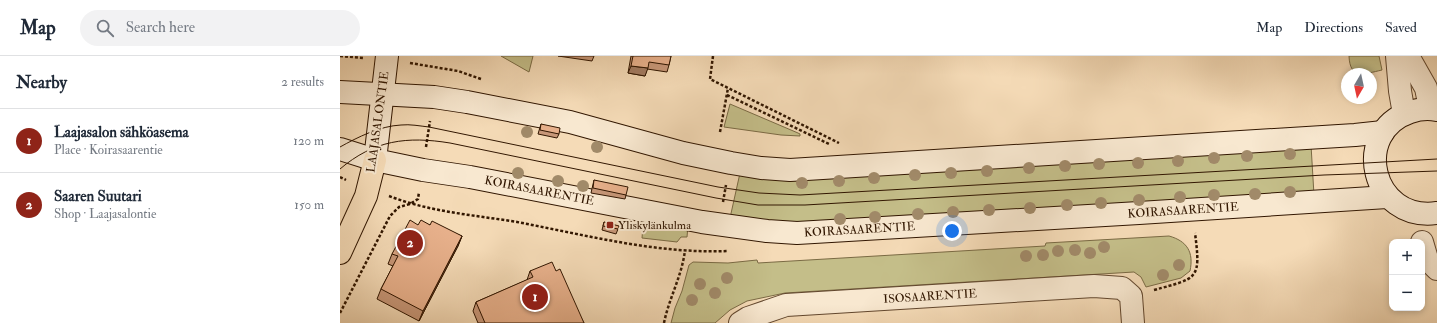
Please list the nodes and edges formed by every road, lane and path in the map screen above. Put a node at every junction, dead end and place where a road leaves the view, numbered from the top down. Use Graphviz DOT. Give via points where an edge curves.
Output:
graph roads {
  1 [pos="387,56"];
  2 [pos="713,56"];
  3 [pos="1397,56"];
  4 [pos="1408,56"];
  5 [pos="438,67"];
  6 [pos="728,88"];
  7 [pos="340,92"];
  8 [pos="727,95"];
  9 [pos="383,96"];
  10 [pos="434,98"];
  11 [pos="1434,109"];
  12 [pos="1404,114"];
  13 [pos="720,132"];
  14 [pos="1383,132"];
  15 [pos="830,144"];
  16 [pos="842,145"];
  17 [pos="340,149"];
  18 [pos="376,160"];
  19 [pos="731,163"];
  20 [pos="423,170"];
  21 [pos="1387,197"];
  22 [pos="410,204"];
  23 [pos="1415,212"];
  24 [pos="1437,213"];
  25 [pos="718,224"];
  26 [pos="1194,227"];
  27 [pos="1421,239"];
  28 [pos="685,250"];
  29 [pos="1425,252"];
  30 [pos="340,253"];
  31 [pos="1437,269"];
  32 [pos="1148,292"];
  33 [pos="340,313"];
  34 [pos="664,323"];
  35 [pos="740,323"];
  36 [pos="1133,323"];
  1 -- 9 [label="main road, LAAJASALONTIE"];
  2 -- 6 [label="path" via="710,79"];
  3 -- 12 [label="main road"];
  4 -- 11 [label="main road" via="1426,88"];
  5 -- 10 [label="path"];
  6 -- 8 [label="path"];
  6 -- 16 [label="path"];
  7 -- 9 [label="main road"];
  8 -- 13 [label="path"];
  8 -- 15 [label="path"];
  9 -- 10 [label="main road"];
  9 -- 18 [label="main road, LAAJASALONTIE"];
  10 -- 19 [label="main road" via="570,122 683,153"];
  10 -- 20 [label="path"];
  11 -- 12 [label="main road" via="1417,109"];
  12 -- 14 [label="main road" via="1392,121"];
  14 -- 19 [label="main road" via="790,170"];
  14 -- 21 [label="main road" via="1376,146 1375,162 1376,173"];
  17 -- 18 [label="main road, KOIRASAARENTIE"];
  18 -- 20 [label="main road, KOIRASAARENTIE"];
  18 -- 30 [label="main road, LAAJASALONTIE" via="366,196"];
  19 -- 25 [label="path"];
  20 -- 22 [label="path" via="418,198"];
  20 -- 25 [label="main road, KOIRASAARENTIE"];
  21 -- 23 [label="main road" via="1404,209"];
  21 -- 25 [label="main road, KOIRASAARENTIE" via="797,233"];
  22 -- 28 [label="path"];
  22 -- 33 [label="path" via="399,207 390,216"];
  23 -- 24 [label="main road"];
  23 -- 27 [label="main road"];
  25 -- 28 [label="path" via="713,251"];
  26 -- 32 [label="path" via="1198,259 1195,274 1186,282"];
  28 -- 34 [label="path"];
  29 -- 31 [label="main road" via="1427,259"];
  35 -- 36 [label="main road, ISOSAARENTIE" via="786,305 1094,286 1122,288 1131,296"];
}
